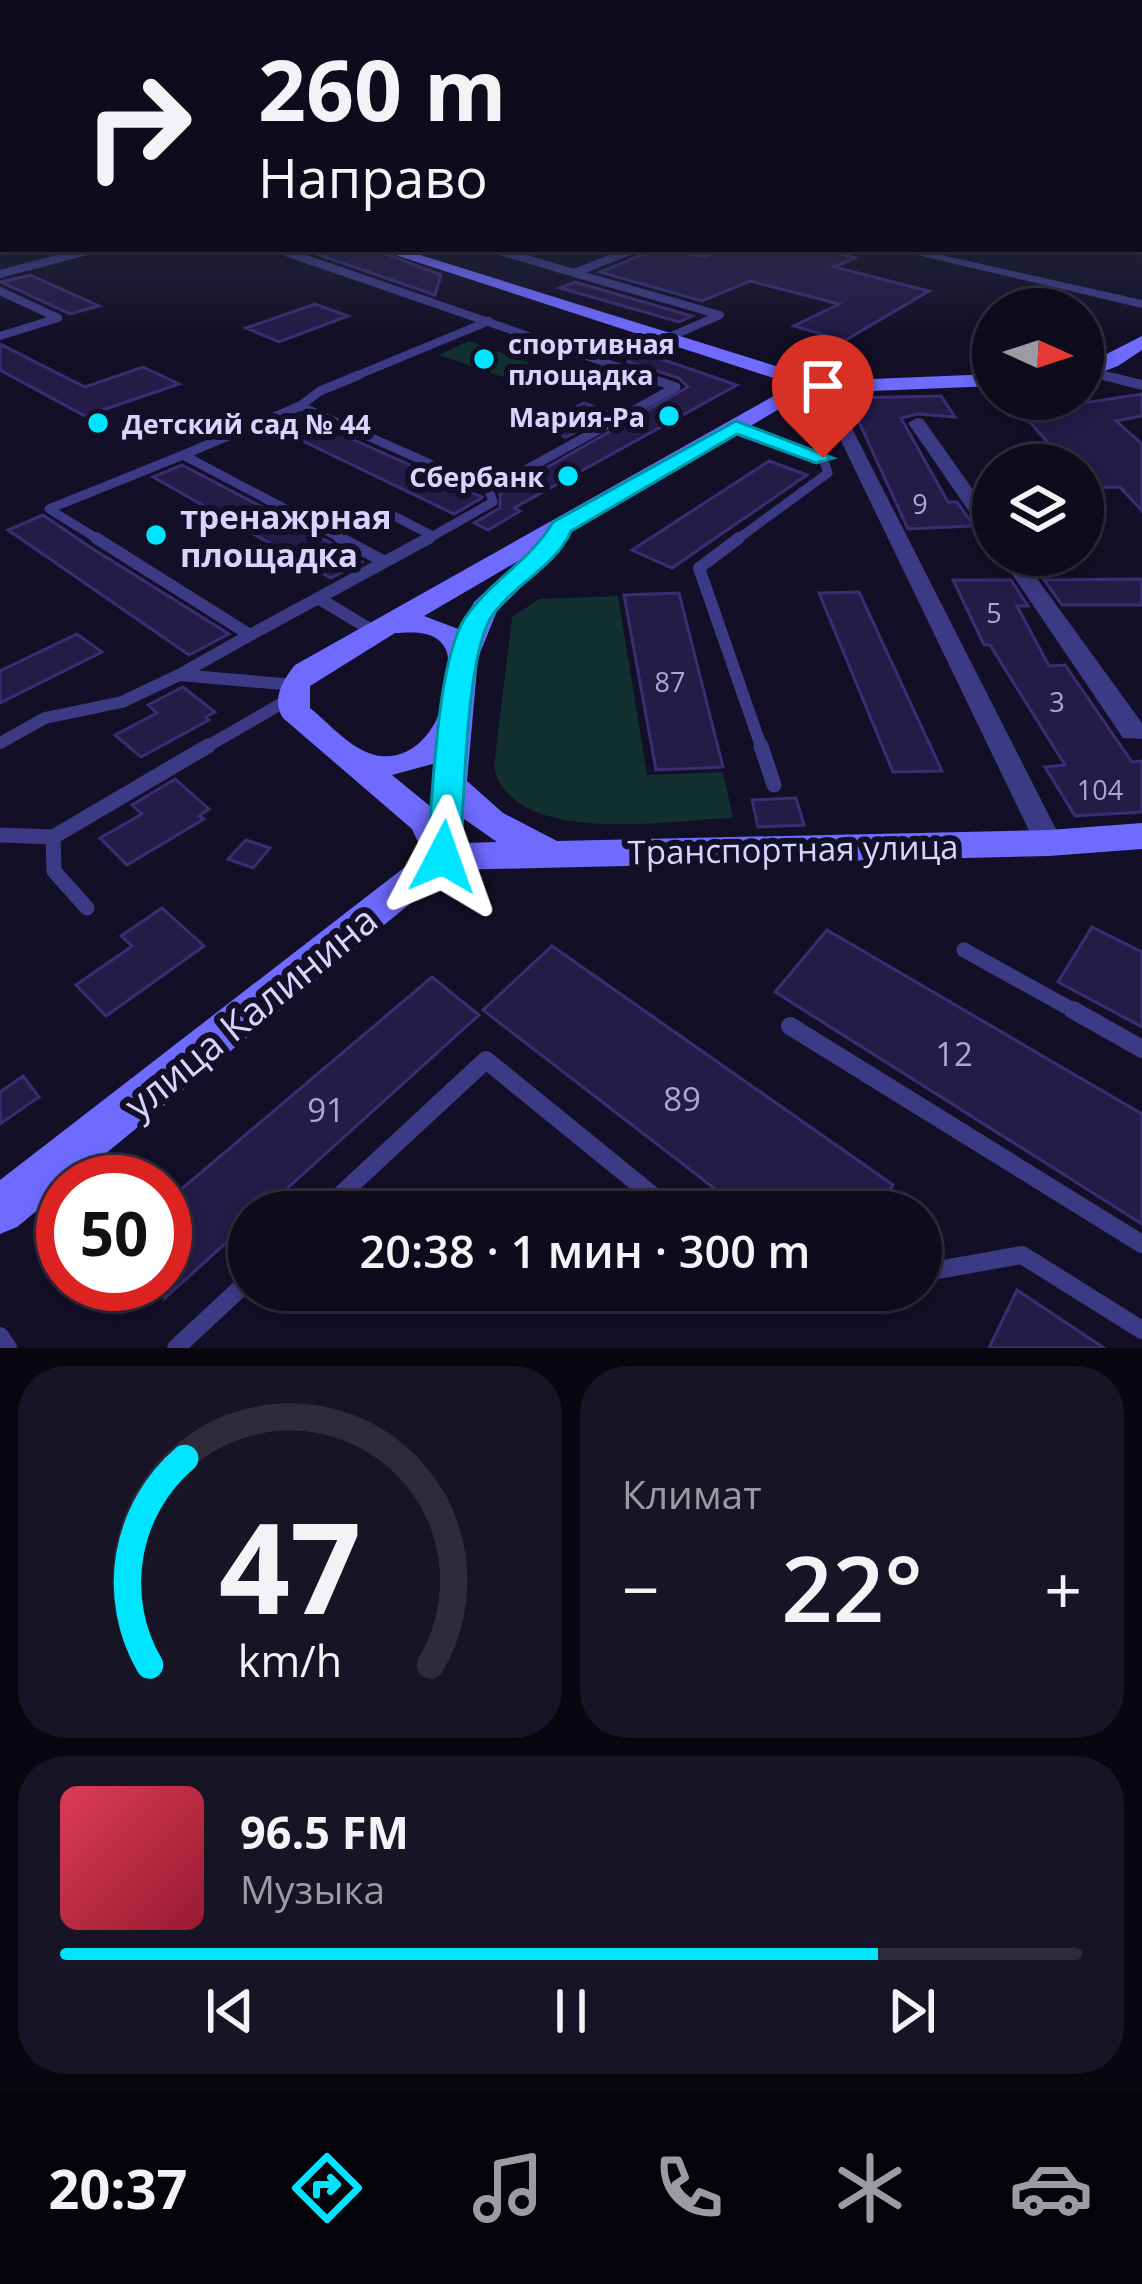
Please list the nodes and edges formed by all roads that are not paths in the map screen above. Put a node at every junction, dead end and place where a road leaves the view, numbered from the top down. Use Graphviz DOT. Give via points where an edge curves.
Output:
graph roads {
  1 [pos="83,252"];
  2 [pos="286,252"];
  3 [pos="396,252"];
  4 [pos="503,252"];
  5 [pos="627,252"];
  6 [pos="911,252"];
  7 [pos="574,273"];
  8 [pos="0,274"];
  9 [pos="0,291"];
  10 [pos="1142,304"];
  11 [pos="489,321"];
  12 [pos="0,336"];
  13 [pos="668,338"];
  14 [pos="1142,342"];
  15 [pos="1104,363"];
  16 [pos="1104,377"];
  17 [pos="972,381"];
  18 [pos="1142,385"];
  19 [pos="823,387"];
  20 [pos="299,406"];
  21 [pos="917,423"];
  22 [pos="736,427"];
  23 [pos="184,454"];
  24 [pos="489,490"];
  25 [pos="972,502"];
  26 [pos="394,516"];
  27 [pos="561,527"];
  28 [pos="434,536"];
  29 [pos="385,562"];
  30 [pos="1024,576"];
  31 [pos="319,598"];
  32 [pos="373,631"];
  33 [pos="250,634"];
  34 [pos="463,658"];
  35 [pos="179,675"];
  36 [pos="293,691"];
  37 [pos="455,721"];
  38 [pos="1142,731"];
  39 [pos="0,743"];
  40 [pos="338,752"];
  41 [pos="448,780"];
  42 [pos="774,784"];
  43 [pos="0,835"];
  44 [pos="53,837"];
  45 [pos="1140,838"];
  46 [pos="1048,843"];
  47 [pos="564,855"];
  48 [pos="443,857"];
  49 [pos="87,908"];
  50 [pos="964,950"];
  51 [pos="790,1026"];
  52 [pos="1142,1049"];
  53 [pos="345,1191"];
  54 [pos="648,1191"];
  55 [pos="0,1210"];
  56 [pos="1142,1244"];
  57 [pos="942,1269"];
  58 [pos="228,1300"];
  59 [pos="1142,1330"];
  60 [pos="0,1336"];
  61 [pos="8,1348"];
  62 [pos="176,1348"];
  1 -- 8 [label="lane"];
  2 -- 11 [label="lane"];
  3 -- 13 [label="main road"];
  4 -- 7 [label="lane"];
  5 -- 7 [label="lane"];
  6 -- 10 [label="street"];
  7 -- 13 [label="lane" via="720,315"];
  9 -- 12 [label="lane" via="58,318"];
  11 -- 20 [label="lane"];
  11 -- 24 [label="lane" via="676,387"];
  13 -- 19 [label="main road"];
  14 -- 15 [label="main road"];
  16 -- 18 [label="street"];
  17 -- 19 [label="main road"];
  19 -- 22 [label="main road" via="786,397"];
  19 -- 46 [label="street"];
  20 -- 23 [label="lane"];
  20 -- 24 [label="lane"];
  21 -- 25 [label="street"];
  22 -- 27 [label="main road"];
  22 -- 42 [label="lane" via="823,458 828,468 699,568"];
  23 -- 29 [label="lane"];
  23 -- 33 [label="lane" via="49,509"];
  24 -- 28 [label="lane" via="493,502"];
  26 -- 28 [label="lane"];
  27 -- 32 [label="main road"];
  27 -- 34 [label="main road" via="484,608"];
  28 -- 29 [label="lane"];
  29 -- 31 [label="lane"];
  30 -- 38 [label="street" via="1132,732"];
  31 -- 32 [label="lane"];
  31 -- 33 [label="lane"];
  32 -- 34 [label="main road" via="408,623 442,629"];
  32 -- 36 [label="main road" via="306,672"];
  33 -- 35 [label="lane"];
  34 -- 37 [label="main road"];
  35 -- 36 [label="lane"];
  35 -- 39 [label="lane" via="122,702 45,718"];
  36 -- 40 [label="main road" via="294,711"];
  36 -- 44 [label="lane"];
  37 -- 40 [label="main road" via="439,747 399,764"];
  37 -- 41 [label="main road"];
  40 -- 48 [label="main road" via="426,822"];
  41 -- 47 [label="main road" via="504,832"];
  41 -- 48 [label="main road"];
  43 -- 44 [label="lane"];
  44 -- 49 [label="lane" via="54,871"];
  45 -- 46 [label="main road, Транспортная улица"];
  46 -- 47 [label="main road, Транспортная улица"];
  47 -- 48 [label="main road, Транспортная улица"];
  48 -- 55 [label="main road, улица Калинина"];
  50 -- 52 [label="lane"];
  51 -- 56 [label="lane"];
  53 -- 54 [label="lane" via="486,1060"];
  57 -- 59 [label="lane" via="1022,1255"];
  58 -- 62 [label="lane"];
  60 -- 61 [label="lane"];
}
